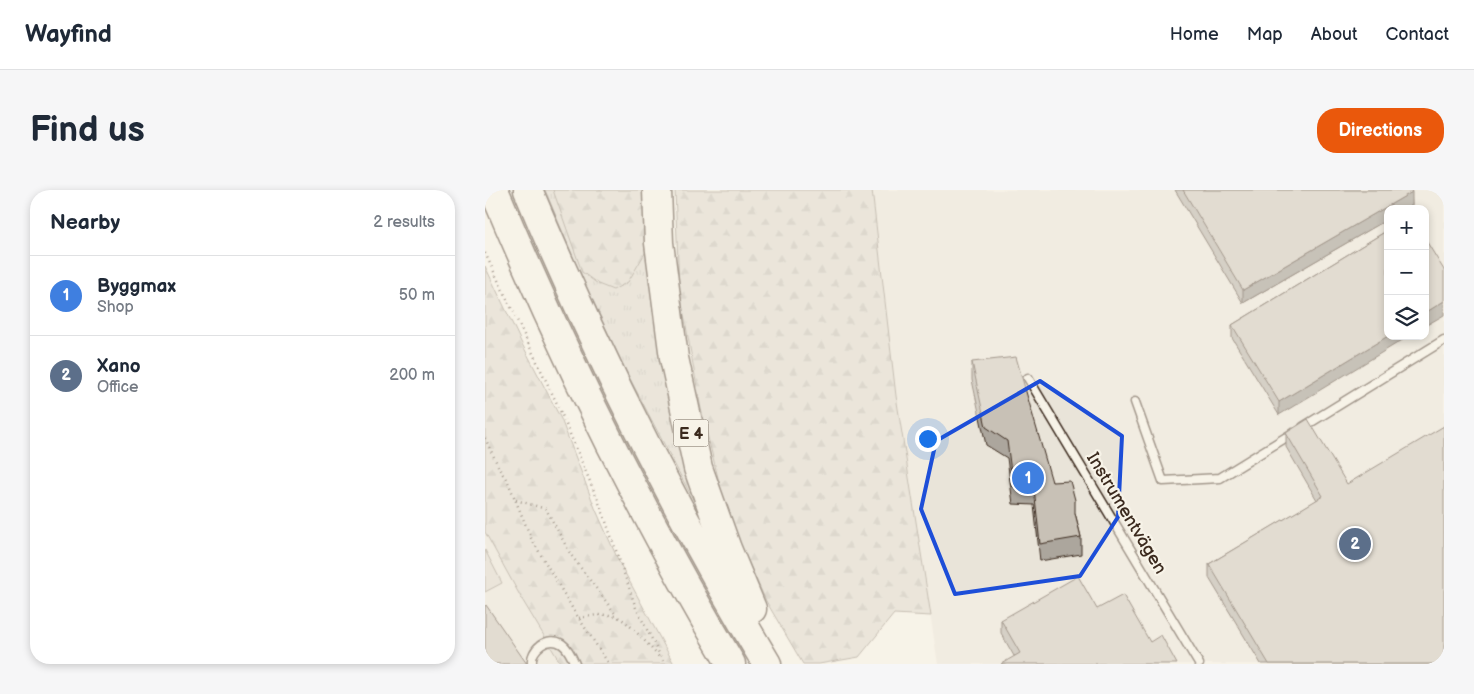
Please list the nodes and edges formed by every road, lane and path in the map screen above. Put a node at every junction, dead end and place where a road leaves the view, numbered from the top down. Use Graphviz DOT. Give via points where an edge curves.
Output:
graph roads {
  1 [pos="495,190"];
  2 [pos="527,190"];
  3 [pos="657,190"];
  4 [pos="485,212"];
  5 [pos="485,253"];
  6 [pos="1444,340"];
  7 [pos="1028,378"];
  8 [pos="586,392"];
  9 [pos="1135,402"];
  10 [pos="485,438"];
  11 [pos="516,500"];
  12 [pos="617,616"];
  13 [pos="579,618"];
  14 [pos="664,662"];
  15 [pos="532,664"];
  16 [pos="575,664"];
  17 [pos="609,664"];
  18 [pos="731,664"];
  19 [pos="767,664"];
  20 [pos="774,664"];
  21 [pos="1199,664"];
  1 -- 8 [label="highway" via="528,270"];
  2 -- 19 [label="highway" via="632,418"];
  3 -- 20 [label="highway, E 4" via="659,243 674,358 698,468"];
  4 -- 8 [label="highway"];
  5 -- 14 [label="path" via="559,408 602,510 636,608"];
  6 -- 9 [label="lane" via="1220,478 1163,482"];
  7 -- 21 [label="lane, Instrumentvägen"];
  8 -- 18 [label="highway" via="649,517"];
  10 -- 11 [label="path"];
  11 -- 12 [label="path" via="547,509 571,555"];
  11 -- 13 [label="path" via="531,538"];
  12 -- 13 [label="path" via="600,614"];
  12 -- 14 [label="path"];
  13 -- 17 [label="path"];
  15 -- 16 [label="lane" via="535,649 554,641 569,651"];
}
